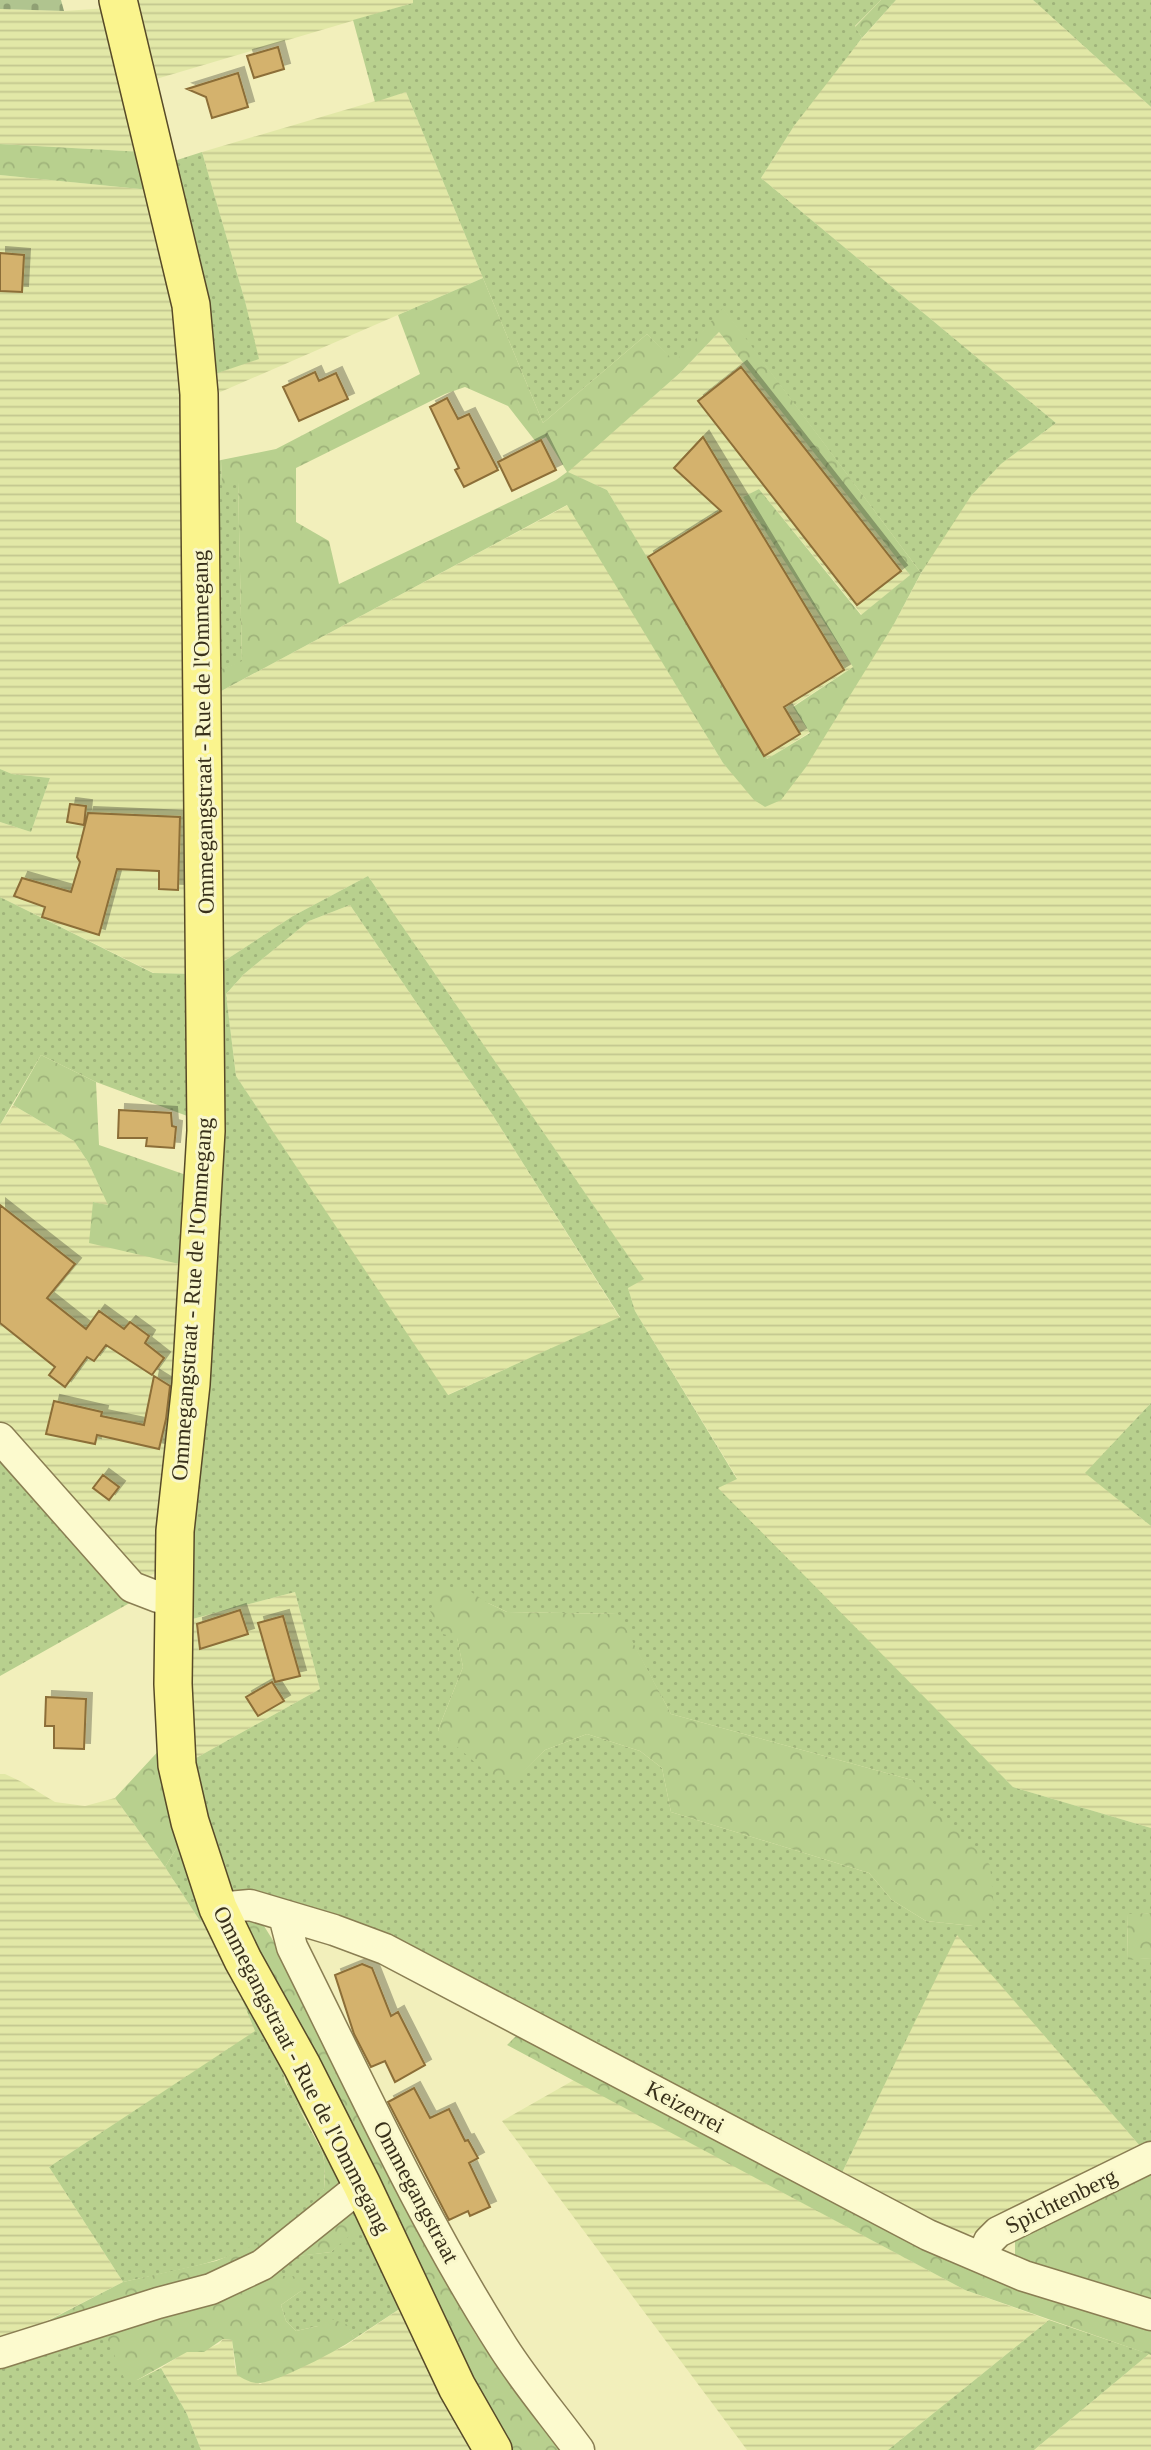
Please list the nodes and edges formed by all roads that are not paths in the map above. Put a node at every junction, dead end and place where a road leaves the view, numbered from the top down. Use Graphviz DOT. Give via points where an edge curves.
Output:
graph roads {
  1 [pos="118,0"];
  2 [pos="0,1438"];
  3 [pos="174,1597"];
  4 [pos="218,1908"];
  5 [pos="284,1916"];
  6 [pos="1151,2157"];
  7 [pos="362,2185"];
  8 [pos="982,2257"];
  9 [pos="1151,2315"];
  10 [pos="0,2353"];
  11 [pos="493,2450"];
  12 [pos="579,2450"];
  1 -- 3 [label="main road, Ommegangstraat - Rue de l'Ommegang" via="191,305 199,394 206,1131 191,1384 177,1501"];
  2 -- 3 [label="street" via="132,1587 158,1597"];
  3 -- 4 [label="main road, Ommegangstraat - Rue de l'Ommegang" via="177,1765"];
  4 -- 5 [label="street, Keizerrei" via="250,1906"];
  4 -- 7 [label="main road, Ommegangstraat - Rue de l'Ommegang"];
  5 -- 8 [label="street, Keizerrei" via="385,1949 915,2229"];
  5 -- 12 [label="street, Ommegangstraat" via="292,1947 456,2270 505,2350"];
  6 -- 8 [label="street, Spichtenberg" via="998,2232"];
  7 -- 10 [label="street" via="244,2275"];
  7 -- 11 [label="main road, Ommegangstraat - Rue de l'Ommegang" via="451,2376"];
  8 -- 9 [label="street, Keizerrei" via="1024,2276"];
}
